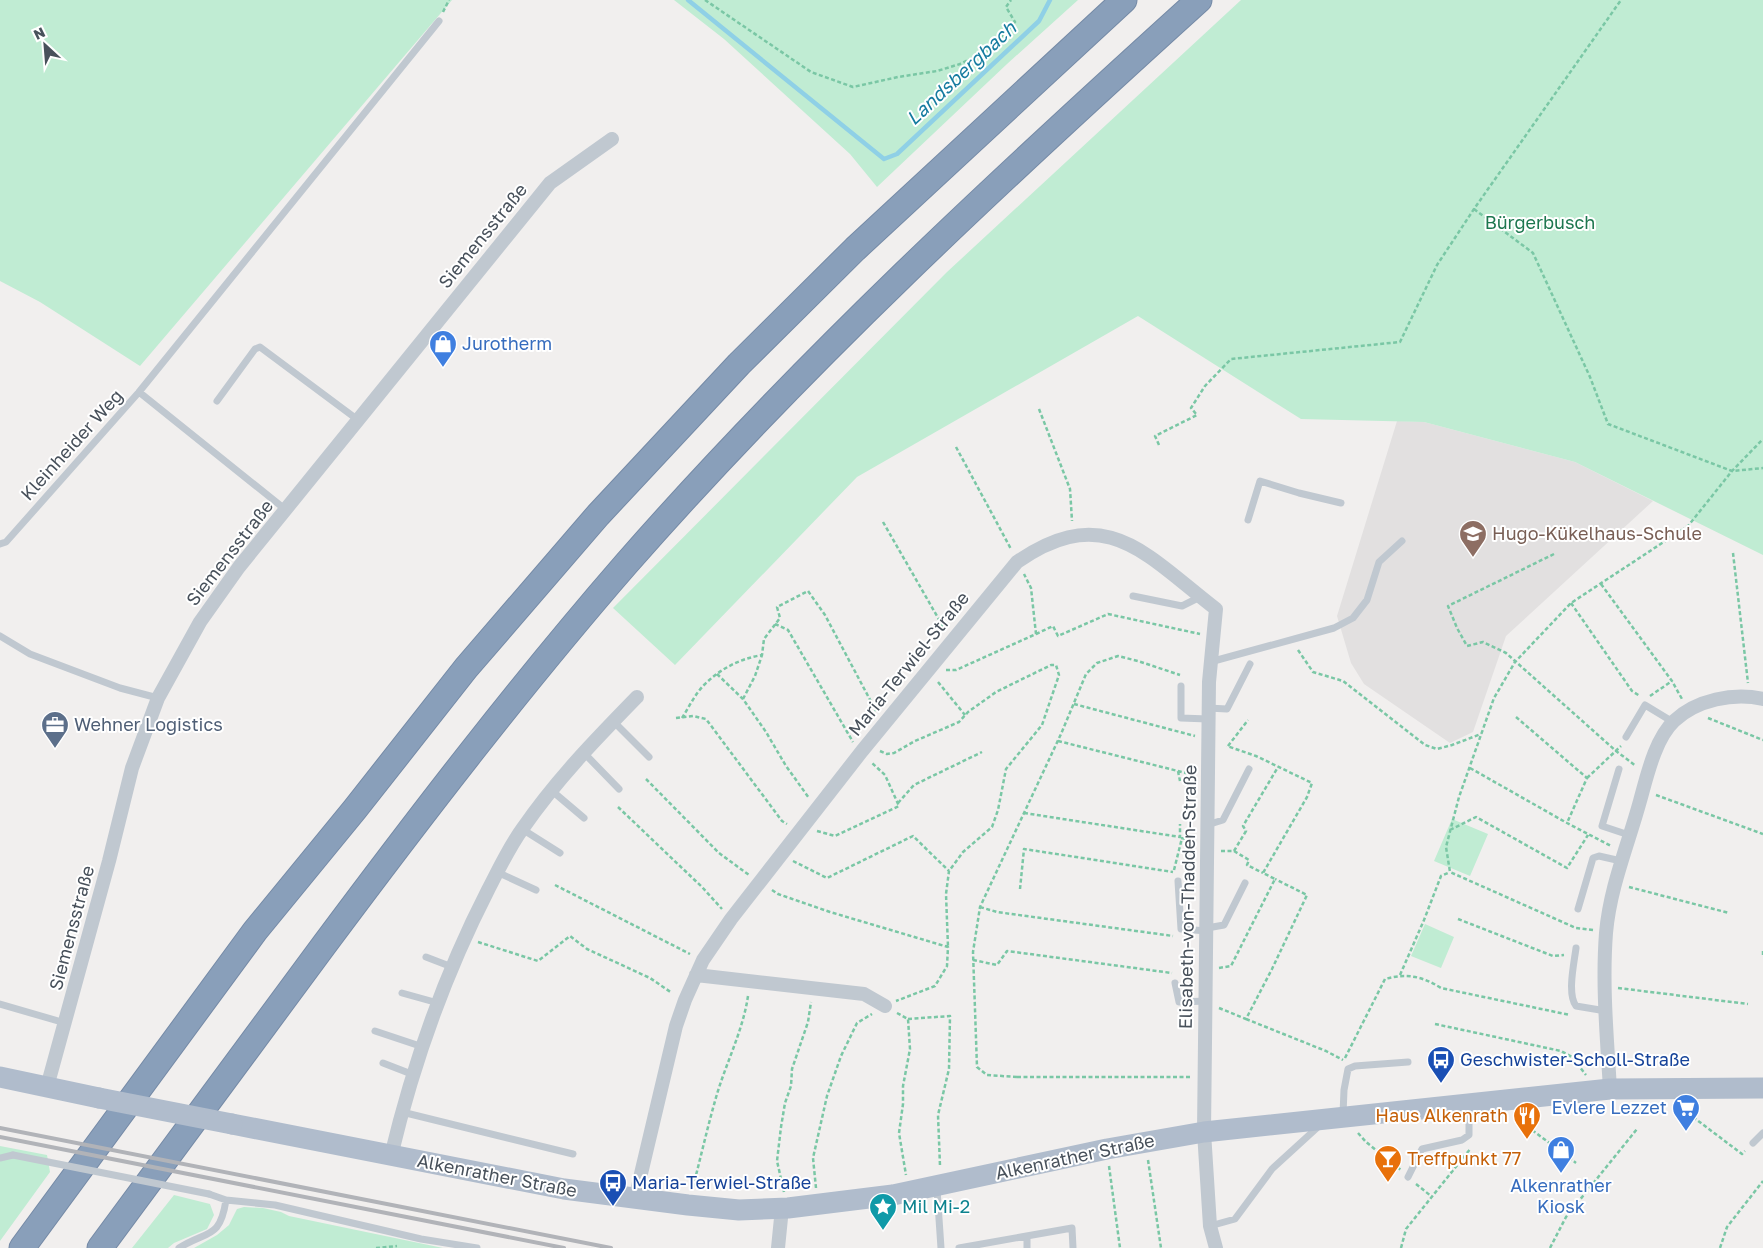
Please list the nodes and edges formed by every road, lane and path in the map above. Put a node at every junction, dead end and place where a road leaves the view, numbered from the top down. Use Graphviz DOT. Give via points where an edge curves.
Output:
graph roads {
  1 [pos="705,0"];
  2 [pos="1011,0"];
  3 [pos="1124,0"];
  4 [pos="1199,0"];
  5 [pos="1621,0"];
  6 [pos="440,21"];
  7 [pos="612,139"];
  8 [pos="1474,209"];
  9 [pos="139,392"];
  10 [pos="217,401"];
  11 [pos="1039,409"];
  12 [pos="358,421"];
  13 [pos="1763,439"];
  14 [pos="1159,445"];
  15 [pos="956,447"];
  16 [pos="1763,468"];
  17 [pos="1732,472"];
  18 [pos="1341,503"];
  19 [pos="286,511"];
  20 [pos="1248,520"];
  21 [pos="883,522"];
  22 [pos="1073,536"];
  23 [pos="1402,541"];
  24 [pos="0,544"];
  25 [pos="1732,553"];
  26 [pos="1554,554"];
  27 [pos="1017,562"];
  28 [pos="1601,584"];
  29 [pos="1133,596"];
  30 [pos="1200,597"];
  31 [pos="1571,603"];
  32 [pos="1216,609"];
  33 [pos="775,624"];
  34 [pos="1036,634"];
  35 [pos="0,636"];
  36 [pos="1212,637"];
  37 [pos="1292,640"];
  38 [pos="951,642"];
  39 [pos="762,655"];
  40 [pos="1210,662"];
  41 [pos="1515,662"];
  42 [pos="1250,664"];
  43 [pos="928,670"];
  44 [pos="717,674"];
  45 [pos="1672,681"];
  46 [pos="1209,682"];
  47 [pos="1181,686"];
  48 [pos="637,697"];
  49 [pos="158,698"];
  50 [pos="1756,698"];
  51 [pos="743,699"];
  52 [pos="1074,704"];
  53 [pos="1691,709"];
  54 [pos="1208,713"];
  55 [pos="965,716"];
  56 [pos="1516,717"];
  57 [pos="676,718"];
  58 [pos="682,718"];
  59 [pos="1248,720"];
  60 [pos="613,721"];
  61 [pos="1672,722"];
  62 [pos="884,724"];
  63 [pos="1481,734"];
  64 [pos="1626,737"];
  65 [pos="1763,740"];
  66 [pos="1058,741"];
  67 [pos="1208,743"];
  68 [pos="1227,746"];
  69 [pos="863,750"];
  70 [pos="1616,751"];
  71 [pos="982,752"];
  72 [pos="584,753"];
  73 [pos="649,757"];
  74 [pos="1278,767"];
  75 [pos="1470,768"];
  76 [pos="1249,769"];
  77 [pos="1619,769"];
  78 [pos="1178,771"];
  79 [pos="1648,772"];
  80 [pos="1208,778"];
  81 [pos="1588,778"];
  82 [pos="646,779"];
  83 [pos="1180,782"];
  84 [pos="619,789"];
  85 [pos="551,790"];
  86 [pos="1643,790"];
  87 [pos="898,803"];
  88 [pos="618,807"];
  89 [pos="817,809"];
  90 [pos="1024,813"];
  91 [pos="584,818"];
  92 [pos="1180,824"];
  93 [pos="1567,824"];
  94 [pos="1207,825"];
  95 [pos="522,829"];
  96 [pos="801,829"];
  97 [pos="1450,830"];
  98 [pos="1763,834"];
  99 [pos="1588,835"];
  100 [pos="1629,835"];
  101 [pos="1182,838"];
  102 [pos="1207,850"];
  103 [pos="1234,852"];
  104 [pos="560,853"];
  105 [pos="781,854"];
  106 [pos="1623,856"];
  107 [pos="949,871"];
  108 [pos="497,872"];
  109 [pos="1450,872"];
  110 [pos="1264,873"];
  111 [pos="1275,879"];
  112 [pos="1178,881"];
  113 [pos="760,882"];
  114 [pos="1245,883"];
  115 [pos="1614,883"];
  116 [pos="555,885"];
  117 [pos="1020,889"];
  118 [pos="536,890"];
  119 [pos="980,907"];
  120 [pos="1578,909"];
  121 [pos="1729,913"];
  122 [pos="731,919"];
  123 [pos="1458,919"];
  124 [pos="1576,928"];
  125 [pos="1181,929"];
  126 [pos="1207,929"];
  127 [pos="1606,932"];
  128 [pos="465,938"];
  129 [pos="948,947"];
  130 [pos="1576,948"];
  131 [pos="1763,951"];
  132 [pos="1763,956"];
  133 [pos="426,957"];
  134 [pos="703,960"];
  135 [pos="973,960"];
  136 [pos="452,966"];
  137 [pos="1206,969"];
  138 [pos="1176,973"];
  139 [pos="696,975"];
  140 [pos="1400,975"];
  141 [pos="751,982"];
  142 [pos="1175,982"];
  143 [pos="1605,987"];
  144 [pos="813,988"];
  145 [pos="402,993"];
  146 [pos="685,1000"];
  147 [pos="1206,1001"];
  148 [pos="438,1003"];
  149 [pos="0,1004"];
  150 [pos="1748,1004"];
  151 [pos="885,1006"];
  152 [pos="1606,1012"];
  153 [pos="1577,1016"];
  154 [pos="908,1019"];
  155 [pos="1246,1019"];
  156 [pos="66,1023"];
  157 [pos="1435,1024"];
  158 [pos="375,1031"];
  159 [pos="423,1047"];
  160 [pos="1344,1060"];
  161 [pos="1408,1062"];
  162 [pos="383,1063"];
  163 [pos="414,1075"];
  164 [pos="0,1077"];
  165 [pos="1010,1077"];
  166 [pos="1017,1077"];
  167 [pos="1205,1077"];
  168 [pos="1345,1082"];
  169 [pos="1609,1083"];
  170 [pos="47,1088"];
  171 [pos="1763,1088"];
  172 [pos="1519,1099"];
  173 [pos="1469,1104"];
  174 [pos="402,1112"];
  175 [pos="1693,1117"];
  176 [pos="1334,1118"];
  177 [pos="1637,1129"];
  178 [pos="1204,1132"];
  179 [pos="1763,1133"];
  180 [pos="1469,1135"];
  181 [pos="1145,1142"];
  182 [pos="1753,1144"];
  183 [pos="1107,1149"];
  184 [pos="573,1154"];
  185 [pos="391,1156"];
  186 [pos="0,1158"];
  187 [pos="1576,1163"];
  188 [pos="1408,1177"];
  189 [pos="1763,1181"];
  190 [pos="941,1185"];
  191 [pos="909,1192"];
  192 [pos="1432,1197"];
  193 [pos="635,1199"];
  194 [pos="226,1200"];
  195 [pos="688,1205"];
  196 [pos="818,1205"];
  197 [pos="785,1208"];
  198 [pos="1210,1226"];
  199 [pos="1027,1236"];
  200 [pos="981,1246"];
  201 [pos="22,1248"];
  202 [pos="100,1248"];
  203 [pos="179,1248"];
  204 [pos="477,1248"];
  205 [pos="778,1248"];
  206 [pos="941,1248"];
  207 [pos="959,1248"];
  208 [pos="1027,1248"];
  209 [pos="1073,1248"];
  210 [pos="1120,1248"];
  211 [pos="1161,1248"];
  212 [pos="1216,1248"];
  213 [pos="1401,1248"];
  214 [pos="1550,1248"];
  215 [pos="1720,1248"];
  1 -- 2 [label="path" via="811,72 853,87 937,71 989,50 1015,22 1006,7"];
  3 -- 201 [label="highway" via="855,249 739,364 598,514 466,668 255,931"];
  4 -- 202 [label="highway" via="1004,178 854,322 626,564 401,842"];
  5 -- 8 [label="path"];
  6 -- 9 [label="lane"];
  7 -- 12 [label="street, Siemensstraße" via="550,183"];
  8 -- 14 [label="path" via="1437,265 1400,342 1231,359 1191,408 1196,415 1154,436"];
  8 -- 17 [label="path" via="1532,253 1590,377 1608,424"];
  9 -- 19 [label="lane, Kleinheider Weg"];
  9 -- 24 [label="lane, Kleinheider Weg" via="6,542"];
  10 -- 12 [label="lane" via="255,349 260,347"];
  11 -- 22 [label="path" via="1070,489"];
  12 -- 19 [label="street, Siemensstraße"];
  13 -- 17 [label="path"];
  15 -- 27 [label="path"];
  16 -- 17 [label="path"];
  17 -- 28 [label="path" via="1688,526"];
  18 -- 20 [label="lane" via="1260,481"];
  19 -- 49 [label="street, Siemensstraße" via="239,567 200,622"];
  21 -- 38 [label="path"];
  22 -- 27 [label="street, Maria-Terwiel-Straße" via="1052,542"];
  22 -- 30 [label="street, Maria-Terwiel-Straße" via="1104,535 1128,544 1156,560"];
  23 -- 37 [label="lane" via="1379,562 1367,600 1353,618 1334,628"];
  25 -- 50 [label="path"];
  26 -- 41 [label="path" via="1448,606 1467,646 1483,642 1506,653"];
  27 -- 34 [label="path" via="1031,588"];
  27 -- 38 [label="street, Maria-Terwiel-Straße"];
  28 -- 31 [label="path"];
  28 -- 45 [label="path"];
  29 -- 30 [label="lane" via="1182,606"];
  30 -- 32 [label="street, Maria-Terwiel-Straße"];
  31 -- 41 [label="path"];
  31 -- 45 [label="path" via="1632,691 1644,699"];
  32 -- 36 [label="street, Elisabeth-von-Thadden-Straße"];
  33 -- 39 [label="path" via="764,639"];
  33 -- 62 [label="path" via="780,618 777,607 808,592 825,615"];
  33 -- 69 [label="path" via="788,630"];
  34 -- 36 [label="path" via="1053,626 1058,636 1108,614"];
  34 -- 43 [label="path" via="956,670"];
  35 -- 49 [label="lane" via="30,654 120,688"];
  36 -- 40 [label="street, Elisabeth-von-Thadden-Straße"];
  37 -- 40 [label="lane"];
  37 -- 63 [label="path" via="1313,672 1343,681 1425,745 1437,749"];
  38 -- 43 [label="street, Maria-Terwiel-Straße"];
  39 -- 44 [label="path" via="744,658"];
  39 -- 51 [label="path"];
  40 -- 46 [label="street, Elisabeth-von-Thadden-Straße"];
  41 -- 63 [label="path" via="1494,698"];
  41 -- 70 [label="path"];
  42 -- 54 [label="lane" via="1227,709"];
  43 -- 55 [label="path"];
  43 -- 62 [label="street, Maria-Terwiel-Straße"];
  44 -- 51 [label="path"];
  44 -- 58 [label="path" via="703,686"];
  45 -- 53 [label="path"];
  46 -- 52 [label="path" via="1118,656 1097,663 1086,674"];
  46 -- 54 [label="street, Elisabeth-von-Thadden-Straße"];
  47 -- 54 [label="lane" via="1181,718"];
  48 -- 60 [label="street, Alkenrather Straße"];
  49 -- 156 [label="street, Siemensstraße" via="132,768"];
  50 -- 53 [label="street" via="1732,697"];
  51 -- 89 [label="path"];
  52 -- 66 [label="path"];
  52 -- 67 [label="path"];
  53 -- 61 [label="street"];
  53 -- 65 [label="path"];
  54 -- 67 [label="street, Elisabeth-von-Thadden-Straße"];
  55 -- 69 [label="path" via="959,722 894,753"];
  55 -- 107 [label="path" via="996,692 1056,665 1059,675 1042,725 1006,769 992,827 963,852"];
  56 -- 81 [label="path"];
  57 -- 58 [label="path"];
  58 -- 96 [label="path" via="706,719 782,821"];
  59 -- 68 [label="path"];
  60 -- 72 [label="street, Alkenrather Straße"];
  60 -- 73 [label="lane"];
  61 -- 64 [label="lane" via="1644,706"];
  61 -- 79 [label="street"];
  62 -- 69 [label="street, Maria-Terwiel-Straße"];
  63 -- 75 [label="path"];
  64 -- 70 [label="path"];
  66 -- 78 [label="path"];
  66 -- 90 [label="path"];
  67 -- 68 [label="path"];
  67 -- 80 [label="street, Elisabeth-von-Thadden-Straße"];
  68 -- 74 [label="path"];
  69 -- 87 [label="path" via="885,775"];
  69 -- 89 [label="street, Maria-Terwiel-Straße"];
  70 -- 79 [label="path"];
  70 -- 81 [label="path"];
  71 -- 87 [label="path" via="914,785"];
  72 -- 84 [label="lane"];
  72 -- 85 [label="street, Alkenrather Straße"];
  74 -- 103 [label="path" via="1243,826 1246,832"];
  74 -- 110 [label="path" via="1312,783"];
  75 -- 93 [label="path"];
  75 -- 97 [label="path"];
  76 -- 94 [label="lane" via="1223,820"];
  77 -- 100 [label="lane" via="1602,826"];
  78 -- 80 [label="path"];
  78 -- 83 [label="path"];
  79 -- 86 [label="street"];
  80 -- 94 [label="street, Elisabeth-von-Thadden-Straße"];
  81 -- 93 [label="path"];
  82 -- 113 [label="path" via="719,853"];
  85 -- 91 [label="lane"];
  85 -- 95 [label="street, Alkenrather Straße"];
  86 -- 98 [label="path"];
  86 -- 100 [label="street"];
  87 -- 96 [label="path" via="899,806 834,836"];
  88 -- 122 [label="path"];
  89 -- 96 [label="street, Maria-Terwiel-Straße"];
  90 -- 92 [label="path" via="1180,838"];
  90 -- 119 [label="path"];
  93 -- 99 [label="path"];
  94 -- 102 [label="street, Elisabeth-von-Thadden-Straße"];
  95 -- 104 [label="lane"];
  95 -- 108 [label="street, Alkenrather Straße"];
  96 -- 105 [label="street, Maria-Terwiel-Straße"];
  97 -- 99 [label="path" via="1476,817 1567,868"];
  97 -- 109 [label="path" via="1446,847"];
  99 -- 106 [label="path"];
  100 -- 106 [label="street"];
  101 -- 117 [label="path" via="1175,872 1024,849"];
  102 -- 103 [label="path"];
  102 -- 126 [label="street, Elisabeth-von-Thadden-Straße"];
  103 -- 110 [label="path" via="1249,860 1247,865"];
  105 -- 107 [label="path" via="827,878 913,836"];
  105 -- 113 [label="street, Maria-Terwiel-Straße"];
  106 -- 115 [label="street"];
  106 -- 120 [label="lane" via="1593,858"];
  107 -- 129 [label="path" via="946,894"];
  108 -- 118 [label="lane"];
  108 -- 128 [label="street, Alkenrather Straße"];
  109 -- 124 [label="path"];
  109 -- 140 [label="path" via="1441,876"];
  110 -- 111 [label="path"];
  111 -- 137 [label="path" via="1231,966"];
  111 -- 155 [label="path" via="1308,895"];
  112 -- 125 [label="lane"];
  113 -- 122 [label="street, Maria-Terwiel-Straße"];
  113 -- 129 [label="path" via="778,894 804,903"];
  114 -- 126 [label="lane" via="1224,925"];
  115 -- 121 [label="path"];
  115 -- 127 [label="street"];
  116 -- 134 [label="path"];
  119 -- 125 [label="path" via="1180,937"];
  119 -- 135 [label="path"];
  122 -- 134 [label="street, Maria-Terwiel-Straße"];
  123 -- 130 [label="path" via="1553,956 1570,954"];
  124 -- 127 [label="path"];
  124 -- 130 [label="path"];
  125 -- 126 [label="lane"];
  126 -- 137 [label="street, Elisabeth-von-Thadden-Straße"];
  127 -- 143 [label="street"];
  128 -- 136 [label="street, Alkenrather Straße"];
  128 -- 146 [label="path" via="538,961 570,936 587,949 650,978"];
  129 -- 151 [label="path" via="947,966 935,986"];
  130 -- 152 [label="lane" via="1572,1001 1576,1006"];
  131 -- 132 [label="path"];
  133 -- 136 [label="lane"];
  134 -- 139 [label="street, Maria-Terwiel-Straße"];
  135 -- 138 [label="path" via="997,965 1007,951"];
  135 -- 166 [label="path" via="977,1068 986,1076"];
  136 -- 148 [label="street, Alkenrather Straße"];
  137 -- 147 [label="street, Elisabeth-von-Thadden-Straße"];
  139 -- 141 [label="street"];
  139 -- 146 [label="street, Maria-Terwiel-Straße"];
  140 -- 153 [label="path" via="1428,980 1441,988"];
  140 -- 160 [label="path" via="1385,979"];
  141 -- 144 [label="street"];
  141 -- 195 [label="path" via="746,1010 717,1094"];
  142 -- 147 [label="lane" via="1179,1002"];
  143 -- 150 [label="path"];
  143 -- 152 [label="street"];
  144 -- 151 [label="street" via="864,994"];
  144 -- 197 [label="path" via="808,1022 792,1069 778,1153"];
  145 -- 148 [label="lane"];
  146 -- 193 [label="street, Maria-Terwiel-Straße"];
  147 -- 155 [label="path"];
  147 -- 167 [label="street, Elisabeth-von-Thadden-Straße"];
  148 -- 159 [label="street, Alkenrather Straße"];
  149 -- 156 [label="lane"];
  151 -- 154 [label="path"];
  151 -- 196 [label="path" via="857,1024 827,1096 813,1158"];
  152 -- 169 [label="street"];
  154 -- 190 [label="path" via="950,1016 949,1070 938,1115"];
  154 -- 191 [label="path" via="910,1049 899,1132"];
  155 -- 160 [label="path"];
  156 -- 170 [label="street, Siemensstraße"];
  157 -- 169 [label="path" via="1561,1051 1572,1057 1588,1077"];
  158 -- 159 [label="lane"];
  159 -- 163 [label="street, Alkenrather Straße"];
  160 -- 168 [label="path"];
  161 -- 168 [label="lane" via="1355,1066 1348,1069"];
  162 -- 163 [label="lane"];
  163 -- 174 [label="street, Alkenrather Straße"];
  164 -- 170 [label="main road, Alkenrather Straße"];
  165 -- 166 [label="path"];
  166 -- 167 [label="path"];
  167 -- 178 [label="street, Elisabeth-von-Thadden-Straße"];
  168 -- 176 [label="lane"];
  169 -- 171 [label="main road, Alkenrather Straße"];
  169 -- 172 [label="main road, Alkenrather Straße"];
  170 -- 185 [label="main road, Alkenrather Straße, bridge"];
  172 -- 173 [label="main road, Alkenrather Straße"];
  172 -- 187 [label="path" via="1524,1124"];
  173 -- 176 [label="main road, Alkenrather Straße"];
  173 -- 180 [label="lane"];
  174 -- 184 [label="lane"];
  174 -- 185 [label="street, Alkenrather Straße"];
  175 -- 182 [label="path" via="1742,1154"];
  176 -- 178 [label="main road, Alkenrather Straße"];
  176 -- 188 [label="path"];
  176 -- 198 [label="lane" via="1272,1169 1235,1219"];
  177 -- 214 [label="path" via="1566,1217"];
  178 -- 181 [label="main road, Alkenrather Straße"];
  178 -- 198 [label="street, Elisabeth-von-Thadden-Straße"];
  179 -- 182 [label="lane"];
  180 -- 188 [label="lane" via="1462,1140 1422,1149"];
  180 -- 192 [label="path" via="1475,1142"];
  181 -- 183 [label="main road, Alkenrather Straße"];
  181 -- 211 [label="path"];
  183 -- 190 [label="main road, Alkenrather Straße"];
  183 -- 210 [label="path"];
  185 -- 193 [label="main road, Alkenrather Straße" via="564,1190"];
  186 -- 194 [label="lane, bridge" via="13,1155"];
  188 -- 192 [label="path"];
  189 -- 215 [label="path" via="1727,1227"];
  190 -- 191 [label="main road, Alkenrather Straße"];
  190 -- 206 [label="lane"];
  191 -- 196 [label="main road, Alkenrather Straße"];
  192 -- 213 [label="path" via="1406,1228"];
  193 -- 195 [label="main road, Alkenrather Straße"];
  194 -- 203 [label="lane" via="222,1218 213,1232"];
  194 -- 204 [label="lane" via="275,1205 421,1239"];
  195 -- 197 [label="main road, Alkenrather Straße" via="740,1210"];
  196 -- 197 [label="main road, Alkenrather Straße"];
  197 -- 205 [label="street"];
  198 -- 212 [label="street, Elisabeth-von-Thadden-Straße"];
  199 -- 200 [label="lane"];
  199 -- 208 [label="lane"];
  199 -- 209 [label="lane" via="1072,1228"];
  200 -- 207 [label="lane"];
}
